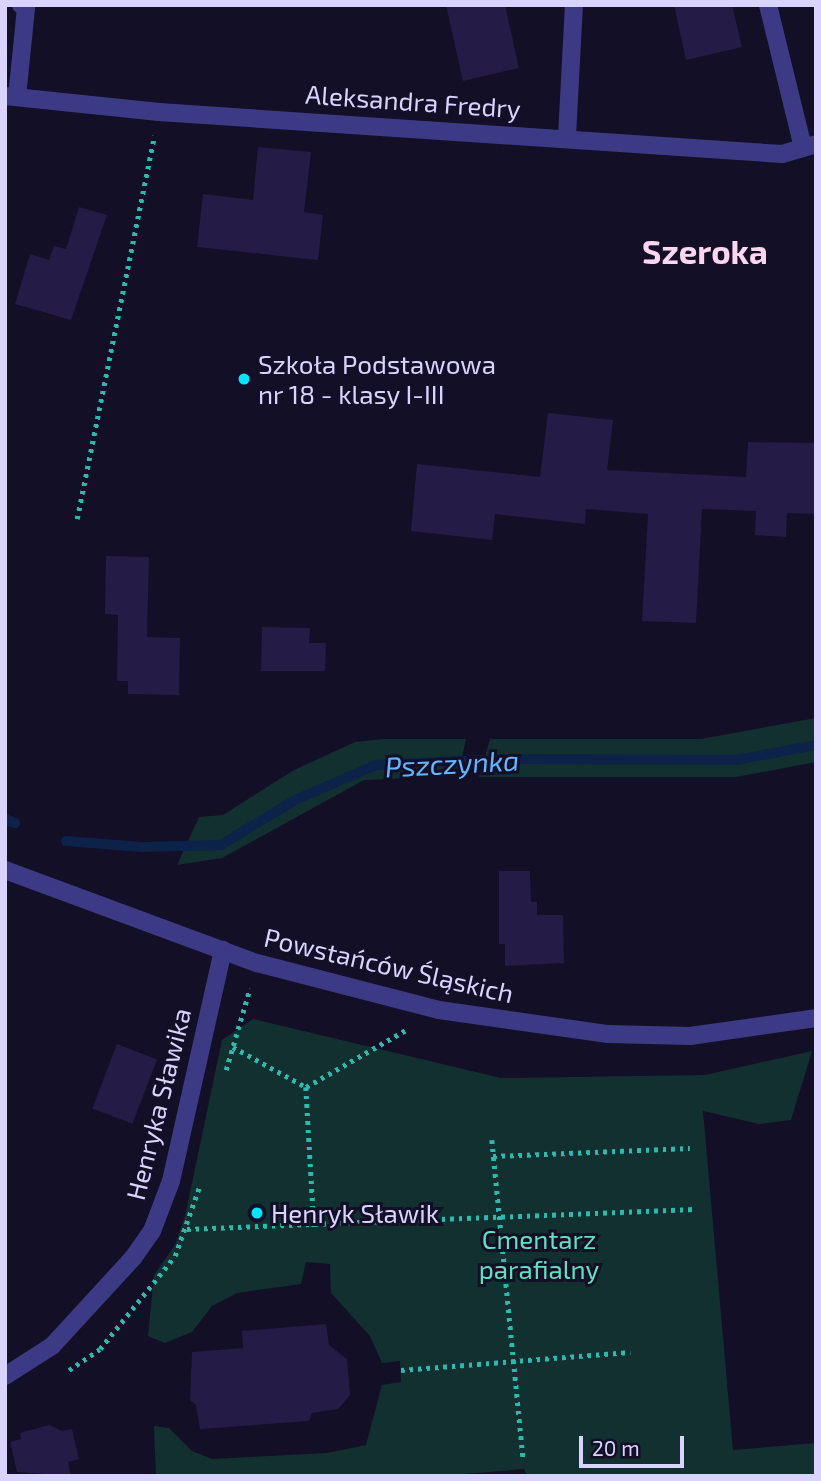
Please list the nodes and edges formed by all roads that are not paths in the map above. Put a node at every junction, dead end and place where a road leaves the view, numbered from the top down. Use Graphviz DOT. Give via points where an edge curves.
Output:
graph roads {
  1 [pos="21,5"];
  2 [pos="573,5"];
  3 [pos="768,5"];
  4 [pos="11,96"];
  5 [pos="567,137"];
  6 [pos="810,146"];
  7 [pos="5,870"];
  8 [pos="223,950"];
  9 [pos="816,1018"];
  10 [pos="5,1376"];
  1 -- 4 [label="street" via="26,8"];
  2 -- 5 [label="street"];
  3 -- 6 [label="street"];
  4 -- 5 [label="street, Aleksandra Fredry" via="159,112"];
  5 -- 6 [label="street, Aleksandra Fredry" via="782,154"];
  7 -- 8 [label="street, Powstańców Śląskich"];
  8 -- 9 [label="street, Powstańców Śląskich" via="439,1010 608,1034 690,1036"];
  8 -- 10 [label="street, Henryka Sławika" via="171,1181 152,1231 52,1346"];
}
